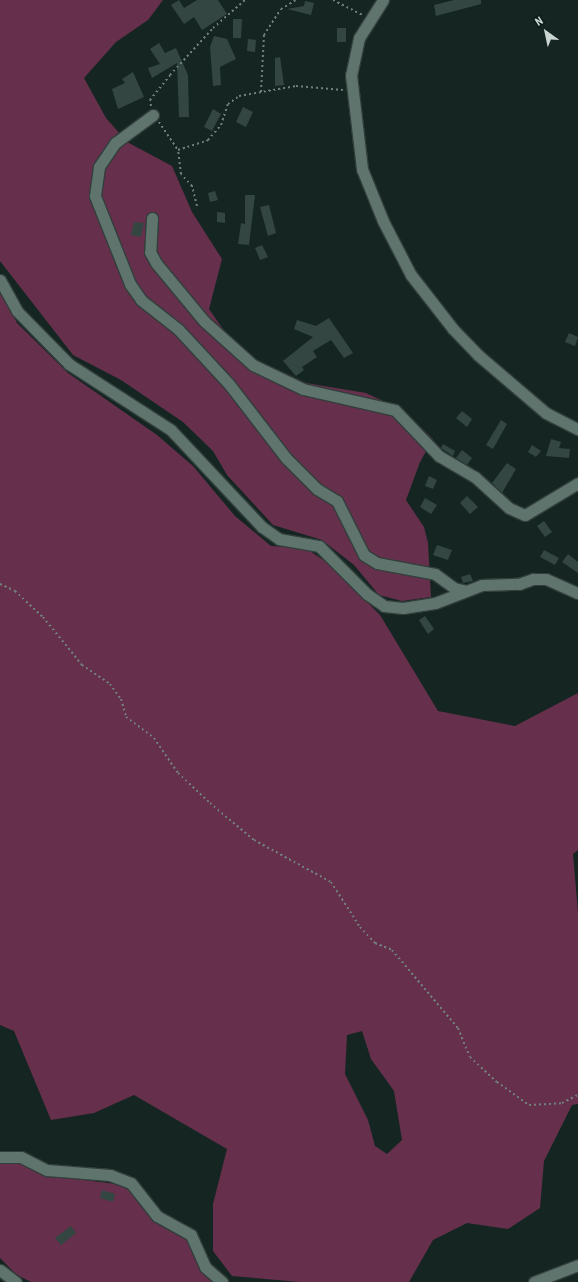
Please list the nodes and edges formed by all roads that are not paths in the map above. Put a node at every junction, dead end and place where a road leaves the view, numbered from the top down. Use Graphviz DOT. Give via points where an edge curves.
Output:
graph roads {
  1 [pos="383,0"];
  2 [pos="153,115"];
  3 [pos="152,218"];
  4 [pos="0,280"];
  5 [pos="578,429"];
  6 [pos="578,483"];
  7 [pos="463,590"];
  8 [pos="578,594"];
  9 [pos="0,1157"];
  10 [pos="578,1265"];
  11 [pos="0,1270"];
  12 [pos="16,1282"];
  13 [pos="222,1282"];
  14 [pos="534,1282"];
  1 -- 5 [label="street" via="353,55 352,91 359,119 362,169 386,227 411,275 478,356 546,413"];
  2 -- 7 [label="street" via="115,143 99,167 95,196 130,284 141,300 178,329 229,384 286,458 318,488 337,501 364,555 377,563 435,574 454,588"];
  3 -- 6 [label="street" via="150,252 156,263 204,321 253,365 310,392 395,410 439,456 475,477 509,508 526,515"];
  4 -- 7 [label="street" via="17,311 69,364 171,430 220,480 241,507 279,539 319,546 367,594 384,606 403,608 435,603"];
  7 -- 8 [label="street" via="546,579"];
  9 -- 13 [label="street" via="21,1157 47,1170 110,1175 131,1183 157,1216 191,1235 205,1267"];
  10 -- 14 [label="street"];
  11 -- 12 [label="street"];
}
